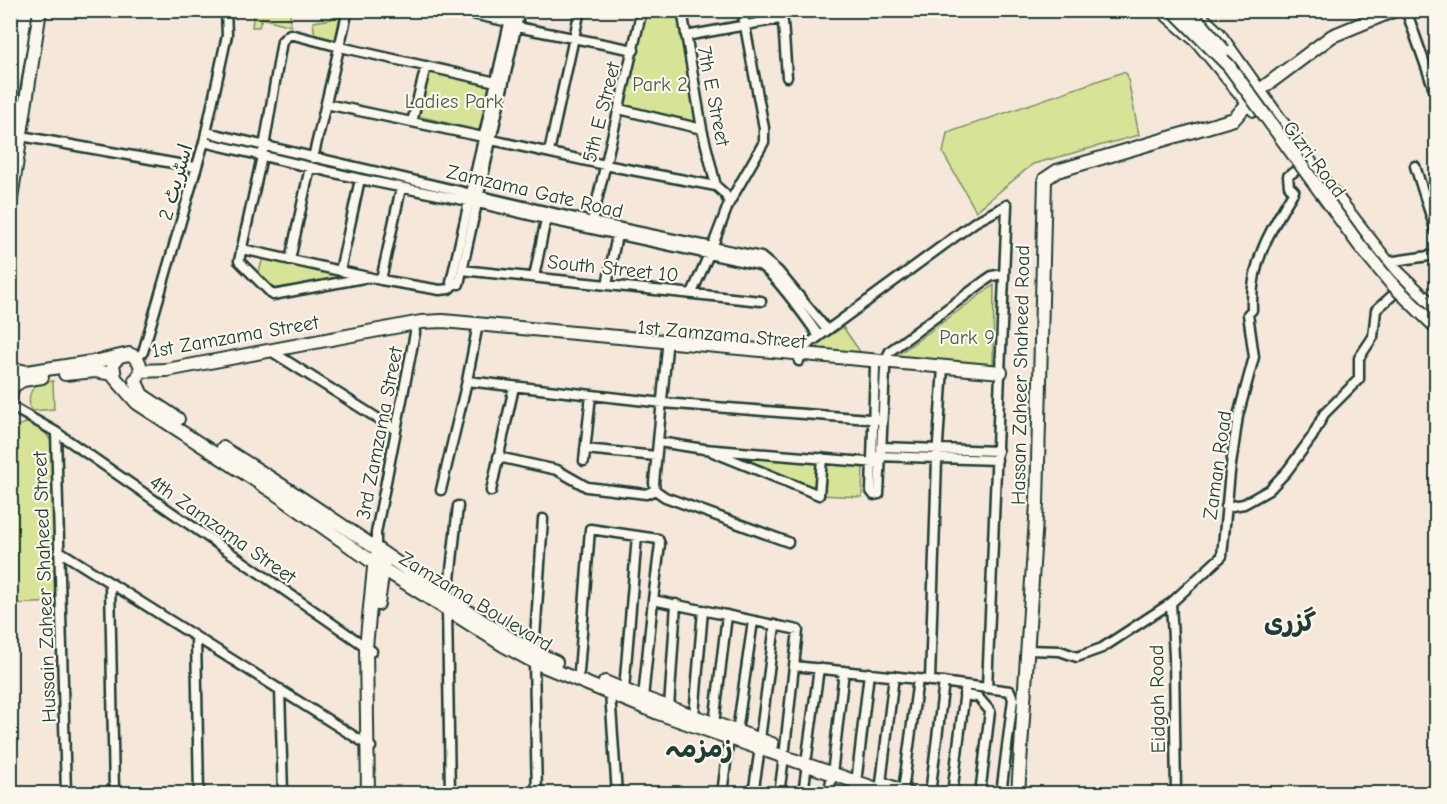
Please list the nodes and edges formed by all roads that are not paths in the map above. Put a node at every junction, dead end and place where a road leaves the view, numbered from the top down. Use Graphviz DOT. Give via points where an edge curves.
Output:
graph roads {
  1 [pos="26,10"];
  2 [pos="40,10"];
  3 [pos="226,10"];
  4 [pos="348,10"];
  5 [pos="454,10"];
  6 [pos="512,10"];
  7 [pos="520,10"];
  8 [pos="580,10"];
  9 [pos="642,10"];
  10 [pos="682,10"];
  11 [pos="742,10"];
  12 [pos="1161,10"];
  13 [pos="1173,10"];
  14 [pos="1186,10"];
  15 [pos="1194,10"];
  16 [pos="1395,10"];
  17 [pos="1406,10"];
  18 [pos="744,24"];
  19 [pos="513,25"];
  20 [pos="686,36"];
  21 [pos="574,39"];
  22 [pos="340,47"];
  23 [pos="634,50"];
  24 [pos="15,53"];
  25 [pos="426,66"];
  26 [pos="787,77"];
  27 [pos="496,82"];
  28 [pos="1260,90"];
  29 [pos="1437,95"];
  30 [pos="1248,101"];
  31 [pos="326,104"];
  32 [pos="10,108"];
  33 [pos="619,110"];
  34 [pos="493,112"];
  35 [pos="412,122"];
  36 [pos="702,129"];
  37 [pos="206,132"];
  38 [pos="21,136"];
  39 [pos="487,139"];
  40 [pos="204,142"];
  41 [pos="262,151"];
  42 [pos="289,152"];
  43 [pos="549,152"];
  44 [pos="313,158"];
  45 [pos="287,162"];
  46 [pos="605,165"];
  47 [pos="1415,166"];
  48 [pos="195,167"];
  49 [pos="310,167"];
  50 [pos="1298,169"];
  51 [pos="384,173"];
  52 [pos="360,179"];
  53 [pos="381,184"];
  54 [pos="716,186"];
  55 [pos="401,188"];
  56 [pos="474,198"];
  57 [pos="729,204"];
  58 [pos="10,206"];
  59 [pos="529,211"];
  60 [pos="546,219"];
  61 [pos="592,222"];
  62 [pos="1437,232"];
  63 [pos="617,235"];
  64 [pos="713,245"];
  65 [pos="242,249"];
  66 [pos="709,255"];
  67 [pos="1437,255"];
  68 [pos="290,260"];
  69 [pos="1386,262"];
  70 [pos="462,270"];
  71 [pos="340,271"];
  72 [pos="1003,274"];
  73 [pos="369,277"];
  74 [pos="534,277"];
  75 [pos="381,280"];
  76 [pos="454,283"];
  77 [pos="607,285"];
  78 [pos="692,293"];
  79 [pos="1394,294"];
  80 [pos="761,301"];
  81 [pos="1437,309"];
  82 [pos="1437,319"];
  83 [pos="414,324"];
  84 [pos="1437,327"];
  85 [pos="477,328"];
  86 [pos="827,330"];
  87 [pos="1437,333"];
  88 [pos="819,336"];
  89 [pos="620,341"];
  90 [pos="667,348"];
  91 [pos="704,348"];
  92 [pos="271,351"];
  93 [pos="118,357"];
  94 [pos="799,357"];
  95 [pos="882,366"];
  96 [pos="10,369"];
  97 [pos="138,370"];
  98 [pos="943,370"];
  99 [pos="115,376"];
  100 [pos="1001,376"];
  101 [pos="466,381"];
  102 [pos="11,386"];
  103 [pos="514,387"];
  104 [pos="591,395"];
  105 [pos="663,403"];
  106 [pos="10,406"];
  107 [pos="877,419"];
  108 [pos="396,430"];
  109 [pos="56,432"];
  110 [pos="659,442"];
  111 [pos="585,449"];
  112 [pos="704,449"];
  113 [pos="938,454"];
  114 [pos="998,455"];
  115 [pos="656,456"];
  116 [pos="498,457"];
  117 [pos="877,457"];
  118 [pos="822,458"];
  119 [pos="584,461"];
  120 [pos="441,490"];
  121 [pos="491,490"];
  122 [pos="655,490"];
  123 [pos="458,506"];
  124 [pos="1226,507"];
  125 [pos="543,519"];
  126 [pos="637,536"];
  127 [pos="788,542"];
  128 [pos="381,551"];
  129 [pos="61,552"];
  130 [pos="379,566"];
  131 [pos="110,584"];
  132 [pos="654,600"];
  133 [pos="448,603"];
  134 [pos="1171,603"];
  135 [pos="676,604"];
  136 [pos="704,610"];
  137 [pos="727,615"];
  138 [pos="753,621"];
  139 [pos="775,625"];
  140 [pos="196,637"];
  141 [pos="369,649"];
  142 [pos="1027,650"];
  143 [pos="534,657"];
  144 [pos="794,666"];
  145 [pos="819,668"];
  146 [pos="844,671"];
  147 [pos="579,672"];
  148 [pos="869,674"];
  149 [pos="894,676"];
  150 [pos="918,679"];
  151 [pos="930,681"];
  152 [pos="944,682"];
  153 [pos="966,685"];
  154 [pos="987,688"];
  155 [pos="280,689"];
  156 [pos="624,690"];
  157 [pos="610,693"];
  158 [pos="964,695"];
  159 [pos="643,698"];
  160 [pos="669,708"];
  161 [pos="694,717"];
  162 [pos="714,724"];
  163 [pos="733,735"];
  164 [pos="760,744"];
  165 [pos="370,746"];
  166 [pos="785,752"];
  167 [pos="807,760"];
  168 [pos="832,769"];
  169 [pos="857,783"];
  170 [pos="891,791"];
  171 [pos="66,794"];
  172 [pos="114,794"];
  173 [pos="199,794"];
  174 [pos="283,794"];
  175 [pos="368,794"];
  176 [pos="374,794"];
  177 [pos="450,794"];
  178 [pos="537,794"];
  179 [pos="617,794"];
  180 [pos="722,794"];
  181 [pos="753,794"];
  182 [pos="779,794"];
  183 [pos="803,794"];
  184 [pos="829,794"];
  185 [pos="930,794"];
  186 [pos="952,794"];
  187 [pos="980,794"];
  188 [pos="1001,794"];
  189 [pos="1018,794"];
  190 [pos="1176,794"];
  1 -- 24 [label="main road"];
  2 -- 38 [label="main road"];
  3 -- 37 [label="street, اسٹریٹ 2" via="227,35"];
  4 -- 22 [label="street"];
  5 -- 19 [label="street"];
  6 -- 19 [label="street"];
  7 -- 19 [label="street"];
  8 -- 21 [label="street"];
  9 -- 23 [label="street, 5th E Street"];
  10 -- 20 [label="street, 7th E Street"];
  11 -- 18 [label="street"];
  12 -- 30 [label="main road, Gizri Road" via="1197,41"];
  13 -- 84 [label="main road, bridge" via="1229,66 1360,246 1390,282"];
  14 -- 82 [label="main road, bridge" via="1238,67 1356,233 1390,274"];
  15 -- 28 [label="main road, Gizri Road" via="1218,33"];
  16 -- 28 [label="main road" via="1332,36"];
  17 -- 29 [label="street"];
  18 -- 20 [label="street"];
  18 -- 26 [label="street" via="776,18 783,22"];
  18 -- 57 [label="street" via="764,138"];
  19 -- 21 [label="street"];
  19 -- 27 [label="street"];
  19 -- 34 [label="street"];
  20 -- 36 [label="street, 7th E Street"];
  21 -- 23 [label="street"];
  21 -- 43 [label="street"];
  22 -- 25 [label="street"];
  22 -- 31 [label="street"];
  22 -- 41 [label="street" via="290,34 285,37"];
  23 -- 33 [label="street, 5th E Street"];
  24 -- 32 [label="main road"];
  25 -- 27 [label="street"];
  25 -- 35 [label="street"];
  27 -- 34 [label="street"];
  28 -- 30 [label="main road"];
  28 -- 69 [label="main road, Gizri Road"];
  30 -- 50 [label="main road, Gizri Road"];
  30 -- 142 [label="main road, Hassan Zaheer Shaheed Road" via="1234,119 1057,171 1045,179 1037,503"];
  31 -- 35 [label="street"];
  31 -- 44 [label="street"];
  33 -- 36 [label="street"];
  33 -- 46 [label="street, 5th E Street"];
  34 -- 39 [label="street"];
  35 -- 39 [label="street"];
  36 -- 54 [label="street, 7th E Street"];
  37 -- 40 [label="street, اسٹریٹ 2"];
  37 -- 41 [label="street, Zamzama Gate Road"];
  38 -- 48 [label="street"];
  38 -- 58 [label="main road"];
  39 -- 43 [label="street"];
  39 -- 56 [label="street"];
  40 -- 41 [label="street, Zamzama Gate Road"];
  40 -- 48 [label="street, اسٹریٹ 2"];
  41 -- 42 [label="street, Zamzama Gate Road"];
  41 -- 45 [label="street, Zamzama Gate Road"];
  41 -- 65 [label="street"];
  42 -- 44 [label="street, Zamzama Gate Road"];
  42 -- 45 [label="street"];
  43 -- 46 [label="street"];
  44 -- 51 [label="street, Zamzama Gate Road"];
  45 -- 49 [label="street, Zamzama Gate Road"];
  46 -- 54 [label="street"];
  46 -- 61 [label="street, 5th E Street"];
  47 -- 62 [label="street"];
  48 -- 97 [label="street, اسٹریٹ 2"];
  49 -- 52 [label="street, Zamzama Gate Road"];
  49 -- 68 [label="street"];
  50 -- 79 [label="main road, Gizri Road"];
  50 -- 124 [label="street, Zaman Road" via="1288,176 1287,182 1294,191 1268,233 1251,288 1252,310 1248,314 1254,357 1238,416"];
  51 -- 53 [label="street"];
  51 -- 56 [label="street, Zamzama Gate Road"];
  52 -- 53 [label="street, Zamzama Gate Road"];
  52 -- 71 [label="street"];
  53 -- 55 [label="street, Zamzama Gate Road"];
  54 -- 57 [label="street"];
  55 -- 56 [label="street, Zamzama Gate Road"];
  55 -- 75 [label="street"];
  56 -- 59 [label="street, Zamzama Gate Road"];
  56 -- 70 [label="street"];
  56 -- 76 [label="street" via="451,282"];
  57 -- 64 [label="street"];
  59 -- 60 [label="street, Zamzama Gate Road"];
  59 -- 61 [label="street, Zamzama Gate Road"];
  60 -- 63 [label="street, Zamzama Gate Road"];
  60 -- 74 [label="street"];
  61 -- 64 [label="street, Zamzama Gate Road"];
  63 -- 66 [label="street, Zamzama Gate Road"];
  63 -- 77 [label="street"];
  64 -- 66 [label="street"];
  64 -- 86 [label="street, Zamzama Gate Road" via="765,258"];
  65 -- 68 [label="street"];
  65 -- 73 [label="street" via="239,261 273,295"];
  66 -- 78 [label="street"];
  66 -- 88 [label="street, Zamzama Gate Road" via="763,266"];
  67 -- 69 [label="street"];
  68 -- 71 [label="street"];
  69 -- 81 [label="main road, Gizri Road"];
  70 -- 74 [label="street, South Street 10"];
  70 -- 76 [label="street" via="459,284"];
  71 -- 73 [label="street"];
  72 -- 86 [label="street" via="1007,205 975,222"];
  72 -- 95 [label="street" via="986,280 890,351"];
  72 -- 100 [label="street"];
  73 -- 75 [label="street"];
  74 -- 77 [label="street, South Street 10"];
  75 -- 76 [label="street" via="440,290 449,289"];
  77 -- 78 [label="street, South Street 10"];
  78 -- 80 [label="street, South Street 10"];
  79 -- 87 [label="main road, Gizri Road"];
  79 -- 124 [label="street" via="1376,310 1373,337 1359,358 1359,379 1324,414 1287,471 1269,490 1244,504"];
  83 -- 85 [label="main road, 1st Zamzama Street" via="443,321 447,328"];
  83 -- 92 [label="main road, 1st Zamzama Street"];
  83 -- 108 [label="street, 3rd Zamzama Street"];
  85 -- 89 [label="main road, 1st Zamzama Street"];
  85 -- 101 [label="street"];
  86 -- 88 [label="street"];
  88 -- 94 [label="street" via="803,348"];
  89 -- 90 [label="main road, 1st Zamzama Street"];
  89 -- 91 [label="main road, 1st Zamzama Street"];
  90 -- 91 [label="main road, 1st Zamzama Street"];
  90 -- 105 [label="street"];
  91 -- 94 [label="main road, 1st Zamzama Street"];
  92 -- 97 [label="main road, 1st Zamzama Street" via="167,370"];
  92 -- 108 [label="street"];
  93 -- 96 [label="main road" via="27,372"];
  93 -- 97 [label="main road" via="129,354"];
  93 -- 99 [label="main road" via="113,364"];
  94 -- 95 [label="main road, 1st Zamzama Street"];
  95 -- 98 [label="main road, 1st Zamzama Street"];
  95 -- 107 [label="street"];
  97 -- 99 [label="main road" via="126,382"];
  97 -- 128 [label="main road, Zamzama Boulevard" via="142,395"];
  98 -- 100 [label="main road, 1st Zamzama Street"];
  98 -- 113 [label="street"];
  99 -- 102 [label="main road" via="95,371 37,377"];
  99 -- 130 [label="main road, Zamzama Boulevard" via="137,403"];
  100 -- 114 [label="street"];
  101 -- 103 [label="street"];
  101 -- 120 [label="street"];
  103 -- 104 [label="street"];
  103 -- 116 [label="street"];
  104 -- 105 [label="street"];
  104 -- 111 [label="street"];
  105 -- 107 [label="street"];
  105 -- 110 [label="street"];
  106 -- 109 [label="street, Hussain Zaheer Shaheed Street"];
  107 -- 117 [label="street"];
  108 -- 128 [label="street, 3rd Zamzama Street" via="376,533"];
  109 -- 129 [label="street, Hussain Zaheer Shaheed Street"];
  109 -- 141 [label="street, 4th Zamzama Street"];
  110 -- 112 [label="street"];
  110 -- 115 [label="street"];
  111 -- 115 [label="street"];
  111 -- 119 [label="street"];
  112 -- 118 [label="street"];
  112 -- 118 [label="street" via="819,495"];
  113 -- 114 [label="street"];
  113 -- 117 [label="street"];
  113 -- 151 [label="street"];
  114 -- 154 [label="street"];
  115 -- 122 [label="street"];
  116 -- 121 [label="street"];
  116 -- 122 [label="street" via="557,470 587,487 645,494"];
  117 -- 118 [label="street"];
  122 -- 127 [label="street"];
  123 -- 133 [label="street"];
  124 -- 134 [label="street, Zaman Road" via="1222,556"];
  125 -- 143 [label="street"];
  126 -- 132 [label="street" via="660,541"];
  126 -- 147 [label="street" via="590,529"];
  126 -- 156 [label="street"];
  128 -- 130 [label="main road"];
  128 -- 133 [label="main road, Zamzama Boulevard"];
  129 -- 131 [label="street"];
  129 -- 171 [label="street, Hussain Zaheer Shaheed Street"];
  130 -- 133 [label="main road, Zamzama Boulevard"];
  130 -- 141 [label="main road"];
  131 -- 140 [label="street"];
  131 -- 172 [label="street"];
  132 -- 135 [label="street"];
  132 -- 159 [label="street"];
  133 -- 143 [label="main road, Zamzama Boulevard"];
  133 -- 177 [label="street"];
  134 -- 142 [label="street, Zaman Road" via="1102,648 1082,656"];
  134 -- 190 [label="street, Eidgah Road"];
  135 -- 136 [label="street"];
  135 -- 160 [label="street"];
  136 -- 137 [label="street"];
  136 -- 161 [label="street"];
  137 -- 138 [label="street"];
  137 -- 162 [label="street"];
  138 -- 139 [label="street"];
  138 -- 163 [label="street"];
  139 -- 144 [label="street" via="798,630"];
  139 -- 164 [label="street"];
  140 -- 155 [label="street"];
  140 -- 173 [label="street"];
  141 -- 165 [label="main road"];
  142 -- 189 [label="main road, Hassan Zaheer Shaheed Road"];
  143 -- 147 [label="main road, Zamzama Boulevard"];
  143 -- 157 [label="main road, Zamzama Boulevard"];
  143 -- 178 [label="street"];
  144 -- 145 [label="street"];
  144 -- 166 [label="street"];
  145 -- 146 [label="street"];
  145 -- 167 [label="street"];
  146 -- 148 [label="street"];
  146 -- 168 [label="street"];
  147 -- 156 [label="main road, Zamzama Boulevard"];
  148 -- 149 [label="street"];
  148 -- 169 [label="street"];
  149 -- 150 [label="street"];
  149 -- 170 [label="street"];
  150 -- 151 [label="street"];
  150 -- 170 [label="street"];
  151 -- 152 [label="street"];
  152 -- 153 [label="street"];
  152 -- 185 [label="street"];
  153 -- 154 [label="street"];
  153 -- 158 [label="street"];
  154 -- 188 [label="street" via="1010,691 1013,695"];
  155 -- 165 [label="street"];
  155 -- 174 [label="street"];
  156 -- 159 [label="main road, Zamzama Boulevard"];
  157 -- 163 [label="main road, Zamzama Boulevard" via="658,713"];
  157 -- 179 [label="street"];
  158 -- 186 [label="street"];
  158 -- 187 [label="street" via="978,697 990,711"];
  159 -- 160 [label="main road, Zamzama Boulevard"];
  160 -- 161 [label="main road, Zamzama Boulevard"];
  161 -- 162 [label="main road, Zamzama Boulevard"];
  162 -- 163 [label="main road, Zamzama Boulevard"];
  163 -- 164 [label="main road, Zamzama Boulevard"];
  163 -- 180 [label="street"];
  164 -- 166 [label="main road, Zamzama Boulevard"];
  164 -- 181 [label="street"];
  165 -- 175 [label="main road"];
  165 -- 176 [label="main road"];
  166 -- 167 [label="main road, Zamzama Boulevard"];
  166 -- 182 [label="street"];
  167 -- 168 [label="main road, Zamzama Boulevard"];
  167 -- 183 [label="street"];
  168 -- 169 [label="main road, Zamzama Boulevard"];
  168 -- 184 [label="street"];
  169 -- 170 [label="main road, Zamzama Boulevard"];
}
